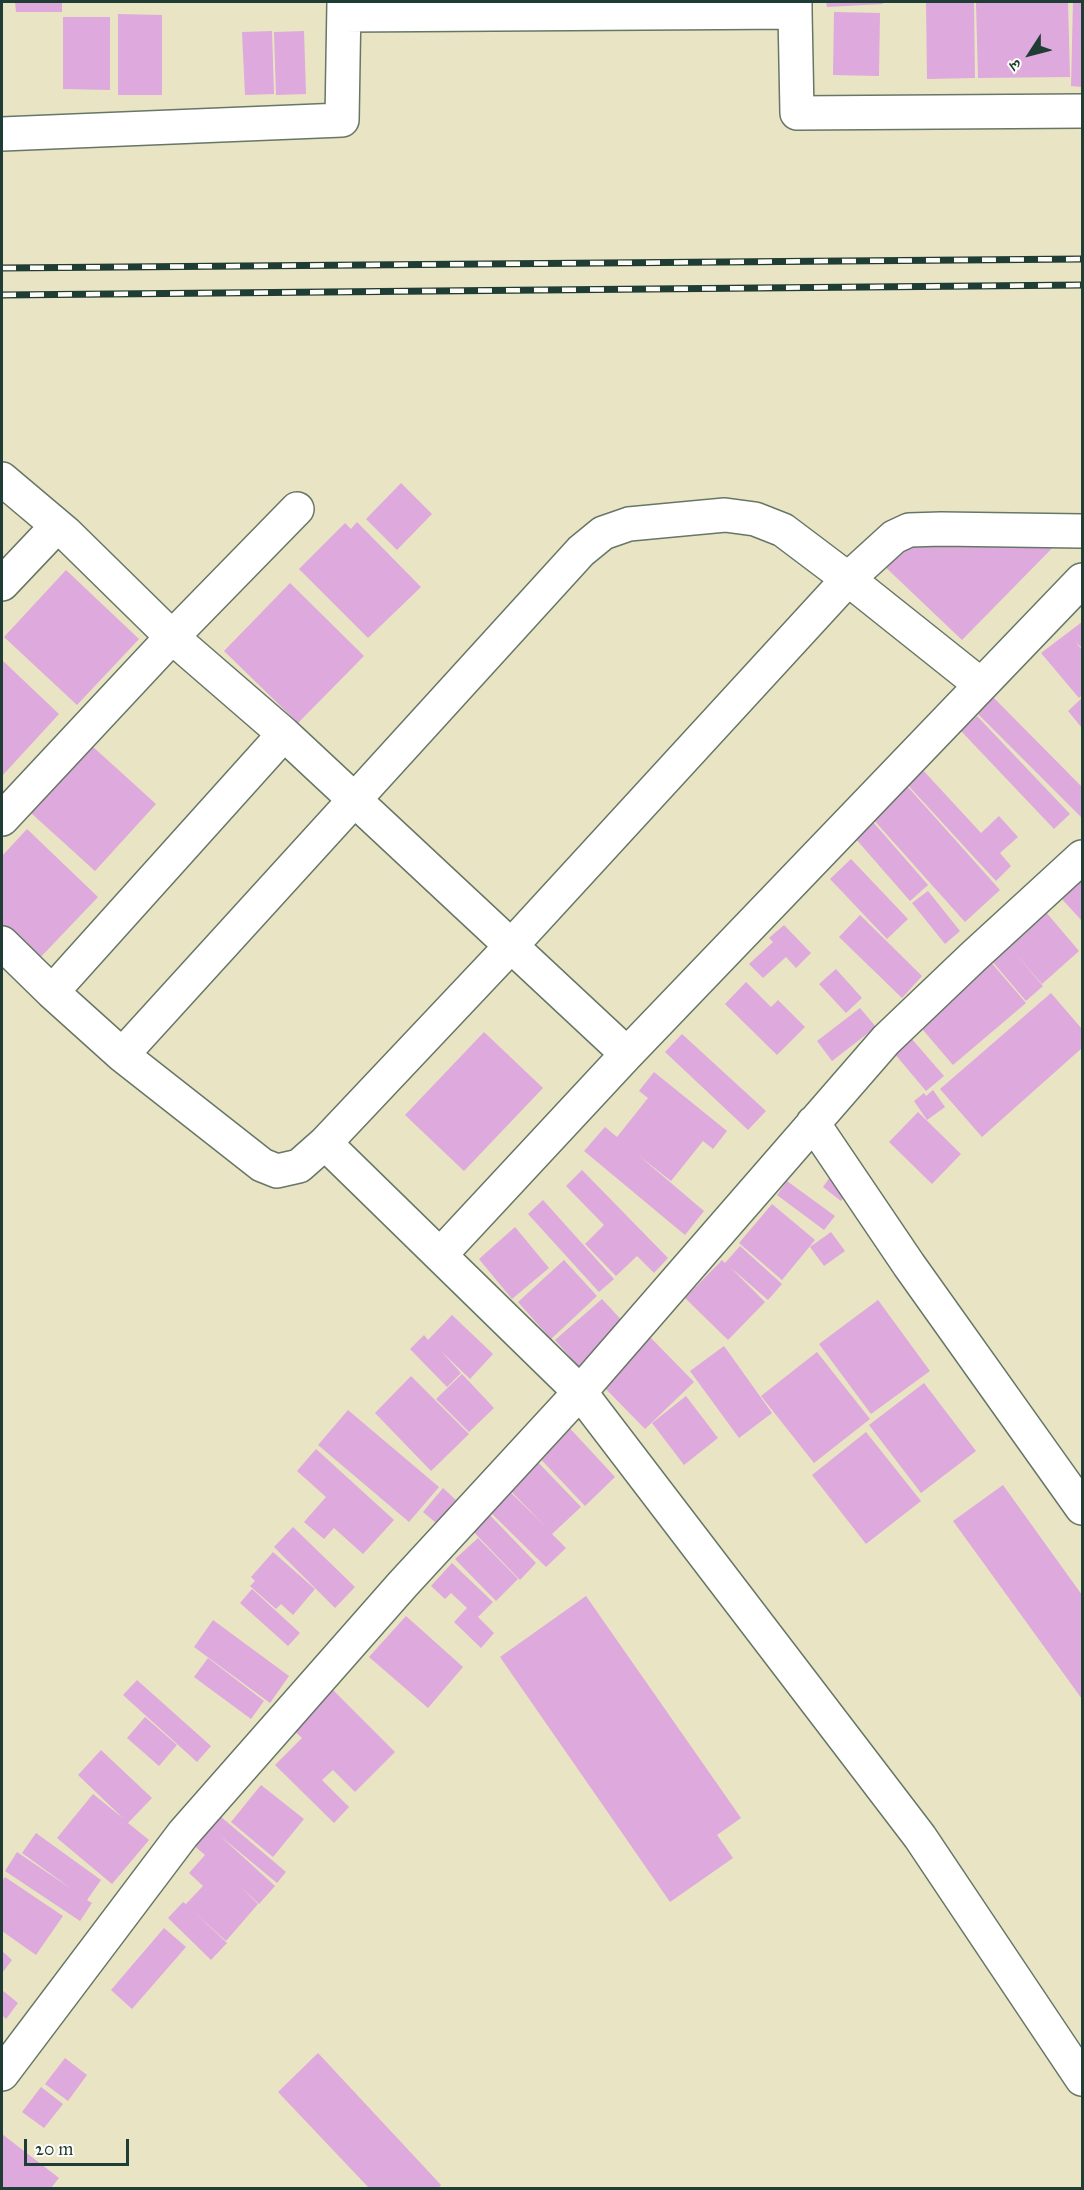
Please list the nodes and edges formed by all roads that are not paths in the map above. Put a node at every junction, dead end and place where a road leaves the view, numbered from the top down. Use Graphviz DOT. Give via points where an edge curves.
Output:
graph roads {
  1 [pos="795,7"];
  2 [pos="344,8"];
  3 [pos="1083,111"];
  4 [pos="2,134"];
  5 [pos="2,479"];
  6 [pos="297,509"];
  7 [pos="57,526"];
  8 [pos="1083,531"];
  9 [pos="848,579"];
  10 [pos="1083,580"];
  11 [pos="2,584"];
  12 [pos="172,637"];
  13 [pos="981,685"];
  14 [pos="284,734"];
  15 [pos="354,800"];
  16 [pos="2,819"];
  17 [pos="1083,857"];
  18 [pos="2,943"];
  19 [pos="511,946"];
  20 [pos="52,992"];
  21 [pos="627,1054"];
  22 [pos="122,1055"];
  23 [pos="813,1123"];
  24 [pos="325,1143"];
  25 [pos="440,1255"];
  26 [pos="580,1392"];
  27 [pos="1083,1508"];
  28 [pos="2,2074"];
  29 [pos="1083,2079"];
  1 -- 2 [label="street"];
  1 -- 3 [label="street" via="797,113"];
  2 -- 4 [label="street" via="342,120"];
  5 -- 7 [label="street"];
  6 -- 12 [label="street"];
  7 -- 11 [label="street"];
  7 -- 12 [label="street"];
  8 -- 9 [label="street" via="909,530 894,537"];
  9 -- 13 [label="street"];
  9 -- 15 [label="street" via="783,530 755,519 714,516 629,524 603,533 581,551"];
  9 -- 19 [label="street"];
  10 -- 13 [label="street"];
  12 -- 14 [label="street"];
  12 -- 16 [label="street"];
  13 -- 21 [label="street"];
  14 -- 15 [label="street"];
  14 -- 20 [label="street"];
  15 -- 19 [label="street"];
  15 -- 22 [label="street"];
  17 -- 23 [label="street" via="885,1040"];
  18 -- 20 [label="street"];
  19 -- 21 [label="street"];
  19 -- 24 [label="street"];
  20 -- 22 [label="street"];
  21 -- 25 [label="street"];
  22 -- 24 [label="street" via="262,1165 277,1171 299,1166"];
  23 -- 26 [label="street"];
  23 -- 27 [label="street"];
  24 -- 25 [label="street"];
  25 -- 26 [label="street"];
  26 -- 28 [label="street" via="403,1584 183,1834"];
  26 -- 29 [label="street" via="920,1837"];
}
